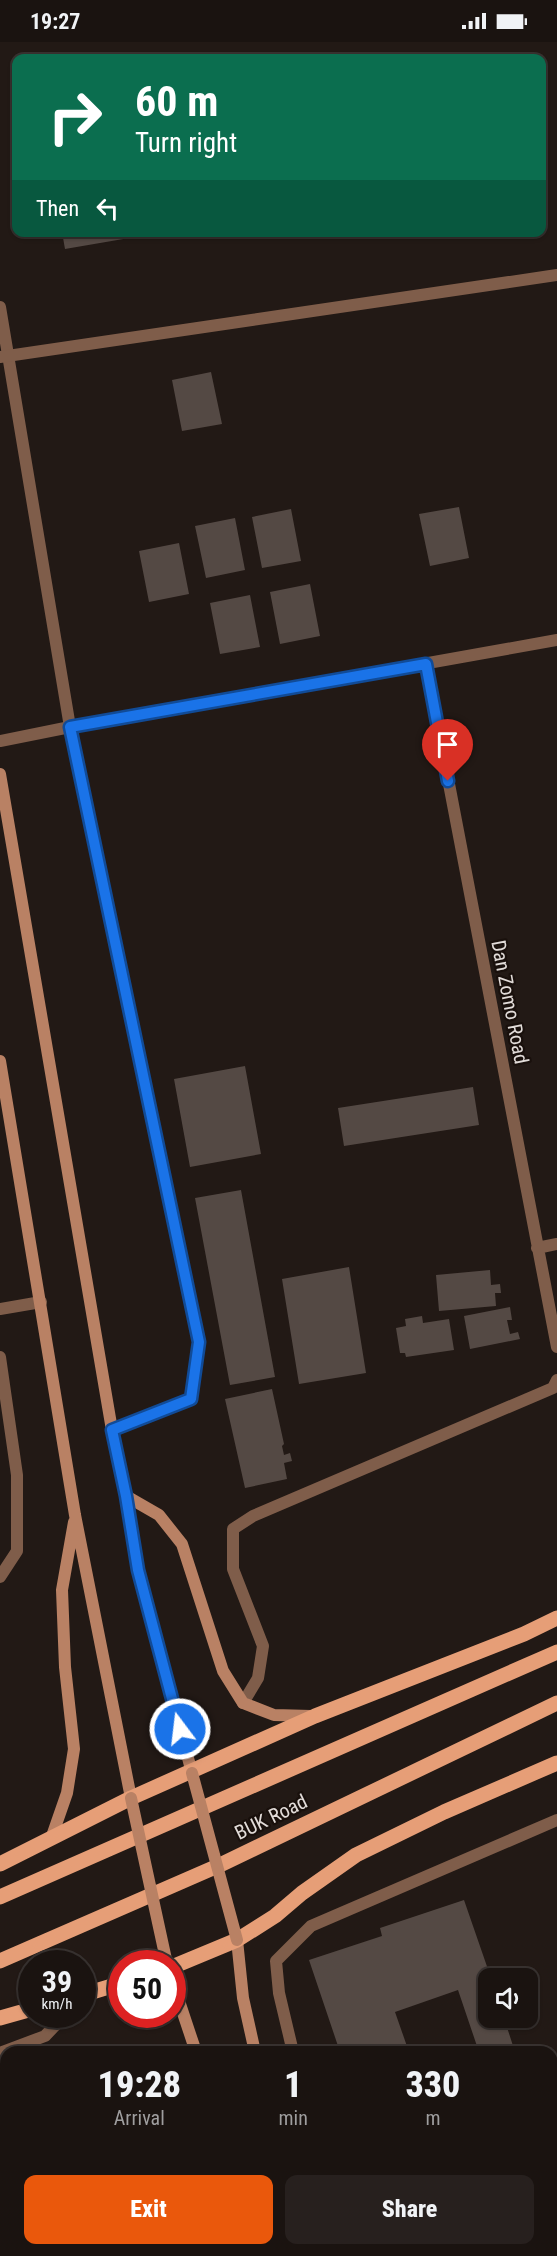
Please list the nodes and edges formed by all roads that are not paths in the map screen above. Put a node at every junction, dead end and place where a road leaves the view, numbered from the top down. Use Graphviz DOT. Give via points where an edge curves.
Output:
graph roads {
  1 [pos="557,275"];
  2 [pos="0,307"];
  3 [pos="4,356"];
  4 [pos="557,640"];
  5 [pos="426,664"];
  6 [pos="70,727"];
  7 [pos="0,741"];
  8 [pos="0,774"];
  9 [pos="0,1060"];
  10 [pos="557,1244"];
  11 [pos="537,1248"];
  12 [pos="41,1302"];
  13 [pos="0,1309"];
  14 [pos="557,1347"];
  15 [pos="0,1357"];
  16 [pos="557,1380"];
  17 [pos="112,1430"];
  18 [pos="126,1496"];
  19 [pos="75,1515"];
  20 [pos="0,1577"];
  21 [pos="557,1618"];
  22 [pos="557,1652"];
  23 [pos="243,1703"];
  24 [pos="557,1703"];
  25 [pos="315,1716"];
  26 [pos="557,1763"];
  27 [pos="192,1773"];
  28 [pos="131,1798"];
  29 [pos="557,1820"];
  30 [pos="51,1839"];
  31 [pos="0,1864"];
  32 [pos="0,1897"];
  33 [pos="237,1940"];
  34 [pos="164,1950"];
  35 [pos="0,1961"];
  36 [pos="186,1961"];
  37 [pos="18,2013"];
  38 [pos="0,2018"];
  39 [pos="186,2022"];
  40 [pos="53,2028"];
  41 [pos="19,2046"];
  42 [pos="194,2046"];
  43 [pos="254,2046"];
  44 [pos="292,2046"];
  1 -- 3 [label="street"];
  2 -- 3 [label="street"];
  3 -- 6 [label="street"];
  4 -- 5 [label="street"];
  5 -- 6 [label="street"];
  5 -- 11 [label="street, Dan Zomo Road"];
  6 -- 7 [label="street"];
  6 -- 17 [label="street" via="199,1342 191,1399"];
  8 -- 17 [label="main road"];
  9 -- 12 [label="main road"];
  10 -- 11 [label="street"];
  11 -- 14 [label="street, Dan Zomo Road"];
  12 -- 13 [label="street"];
  12 -- 19 [label="main road"];
  15 -- 20 [label="street" via="16,1475 17,1551"];
  16 -- 23 [label="street" via="553,1388 253,1516 233,1529 233,1569 263,1646 258,1678"];
  17 -- 18 [label="main road"];
  18 -- 23 [label="main road" via="159,1515 182,1544 223,1671"];
  18 -- 27 [label="main road" via="138,1570"];
  19 -- 28 [label="main road"];
  19 -- 30 [label="main road" via="62,1590 74,1749"];
  21 -- 25 [label="main road"];
  22 -- 32 [label="main road, BUK Road"];
  23 -- 25 [label="main road" via="274,1715"];
  24 -- 35 [label="main road, BUK Road" via="220,1865"];
  25 -- 27 [label="main road"];
  26 -- 33 [label="main road" via="356,1855"];
  27 -- 28 [label="main road"];
  27 -- 33 [label="main road, bridge"];
  28 -- 30 [label="main road"];
  28 -- 34 [label="main road, bridge"];
  29 -- 44 [label="street" via="311,1926 276,1961"];
  30 -- 31 [label="main road"];
  33 -- 36 [label="main road"];
  33 -- 43 [label="main road" via="243,1998"];
  37 -- 38 [label="main road"];
  39 -- 42 [label="main road"];
  40 -- 41 [label="street" via="45,2036"];
}
